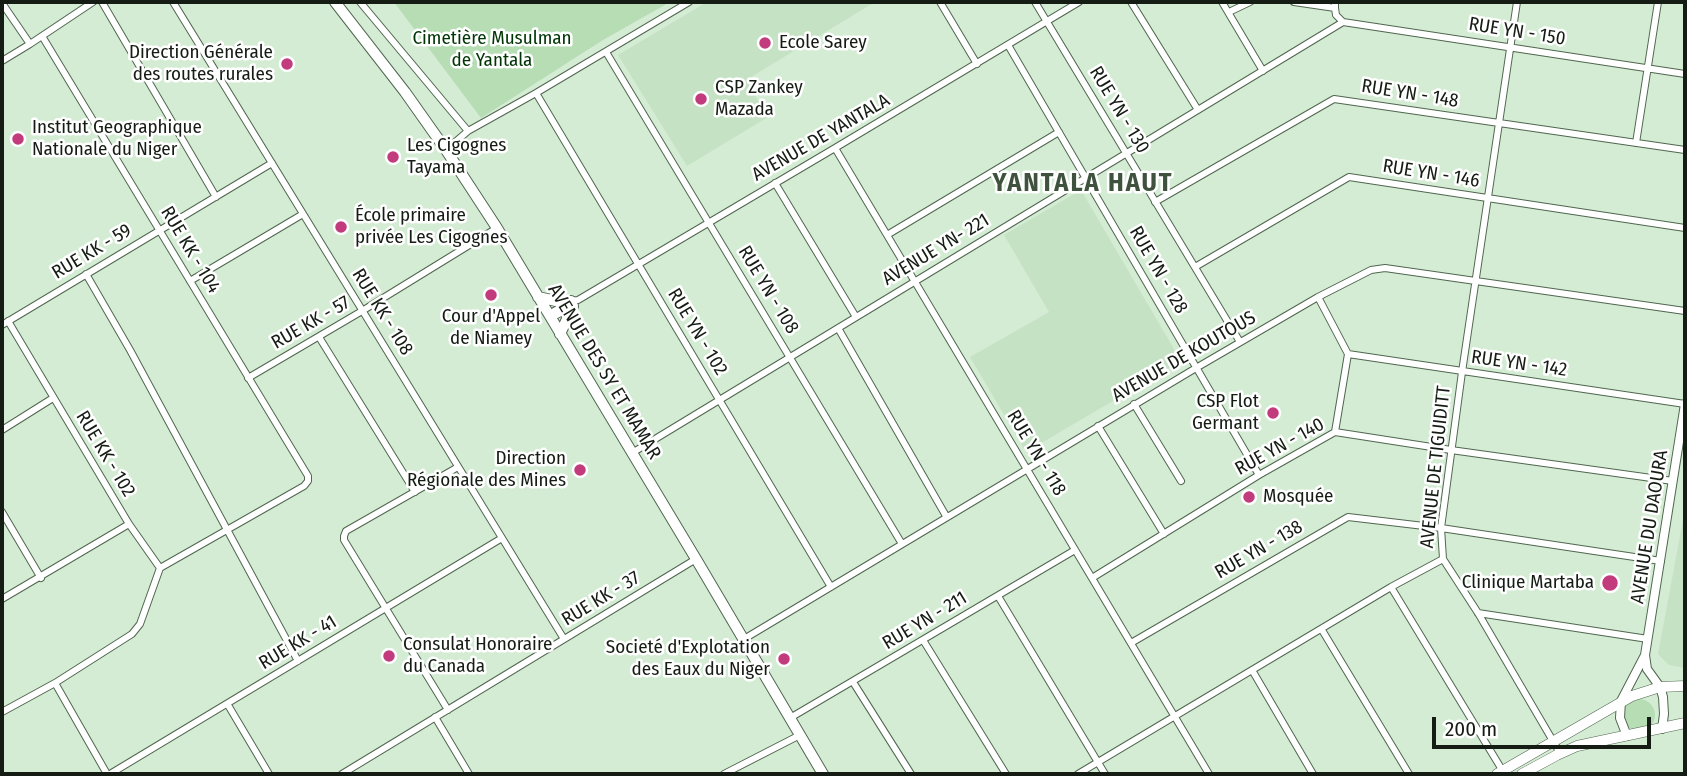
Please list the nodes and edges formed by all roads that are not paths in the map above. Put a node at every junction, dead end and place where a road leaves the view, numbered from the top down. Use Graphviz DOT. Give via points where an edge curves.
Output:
graph roads {
  1 [pos="2,2"];
  2 [pos="93,2"];
  3 [pos="102,2"];
  4 [pos="173,2"];
  5 [pos="335,2"];
  6 [pos="360,2"];
  7 [pos="689,2"];
  8 [pos="940,2"];
  9 [pos="1035,2"];
  10 [pos="1079,2"];
  11 [pos="1131,2"];
  12 [pos="1222,2"];
  13 [pos="1250,2"];
  14 [pos="1294,2"];
  15 [pos="1517,2"];
  16 [pos="1658,2"];
  17 [pos="1335,5"];
  18 [pos="1229,12"];
  19 [pos="1047,20"];
  20 [pos="1343,22"];
  21 [pos="42,36"];
  22 [pos="30,44"];
  23 [pos="1008,45"];
  24 [pos="1510,47"];
  25 [pos="606,51"];
  26 [pos="2,61"];
  27 [pos="977,64"];
  28 [pos="1647,69"];
  29 [pos="1263,71"];
  30 [pos="1685,74"];
  31 [pos="536,93"];
  32 [pos="1198,110"];
  33 [pos="1499,124"];
  34 [pos="468,131"];
  35 [pos="1059,132"];
  36 [pos="1636,143"];
  37 [pos="835,148"];
  38 [pos="446,150"];
  39 [pos="1685,150"];
  40 [pos="1126,153"];
  41 [pos="272,163"];
  42 [pos="1086,178"];
  43 [pos="775,183"];
  44 [pos="216,197"];
  45 [pos="1488,199"];
  46 [pos="1155,202"];
  47 [pos="303,214"];
  48 [pos="709,222"];
  49 [pos="497,228"];
  50 [pos="1685,228"];
  51 [pos="160,231"];
  52 [pos="887,235"];
  53 [pos="638,264"];
  54 [pos="1195,267"];
  55 [pos="86,274"];
  56 [pos="190,281"];
  57 [pos="915,281"];
  58 [pos="1475,281"];
  59 [pos="538,297"];
  60 [pos="1318,297"];
  61 [pos="574,302"];
  62 [pos="362,311"];
  63 [pos="1685,311"];
  64 [pos="550,316"];
  65 [pos="856,317"];
  66 [pos="5,323"];
  67 [pos="838,328"];
  68 [pos="560,334"];
  69 [pos="319,337"];
  70 [pos="1240,342"];
  71 [pos="1348,354"];
  72 [pos="789,357"];
  73 [pos="1196,368"];
  74 [pos="1462,372"];
  75 [pos="248,378"];
  76 [pos="53,398"];
  77 [pos="719,400"];
  78 [pos="1134,404"];
  79 [pos="1685,404"];
  80 [pos="1684,417"];
  81 [pos="1098,426"];
  82 [pos="2,430"];
  83 [pos="1335,432"];
  84 [pos="1451,450"];
  85 [pos="632,453"];
  86 [pos="458,467"];
  87 [pos="1026,468"];
  88 [pos="1259,475"];
  89 [pos="1181,481"];
  90 [pos="1673,481"];
  91 [pos="415,492"];
  92 [pos="2,512"];
  93 [pos="946,516"];
  94 [pos="129,524"];
  95 [pos="227,528"];
  96 [pos="1441,528"];
  97 [pos="1164,534"];
  98 [pos="502,538"];
  99 [pos="902,544"];
  100 [pos="1075,550"];
  101 [pos="1443,558"];
  102 [pos="696,559"];
  103 [pos="1661,561"];
  104 [pos="160,568"];
  105 [pos="41,578"];
  106 [pos="1092,578"];
  107 [pos="831,587"];
  108 [pos="1391,587"];
  109 [pos="998,596"];
  110 [pos="2,599"];
  111 [pos="386,608"];
  112 [pos="1478,613"];
  113 [pos="1322,630"];
  114 [pos="564,639"];
  115 [pos="744,639"];
  116 [pos="1648,639"];
  117 [pos="923,640"];
  118 [pos="1131,643"];
  119 [pos="1645,655"];
  120 [pos="298,661"];
  121 [pos="1252,670"];
  122 [pos="853,682"];
  123 [pos="55,683"];
  124 [pos="1685,686"];
  125 [pos="1660,687"];
  126 [pos="1621,701"];
  127 [pos="228,705"];
  128 [pos="448,710"];
  129 [pos="2,712"];
  130 [pos="1174,716"];
  131 [pos="435,718"];
  132 [pos="790,718"];
  133 [pos="1685,723"];
  134 [pos="1662,729"];
  135 [pos="800,735"];
  136 [pos="1627,736"];
  137 [pos="1553,741"];
  138 [pos="1560,753"];
  139 [pos="1098,762"];
  140 [pos="1502,773"];
  141 [pos="109,774"];
  142 [pos="269,774"];
  143 [pos="342,774"];
  144 [pos="469,774"];
  145 [pos="724,774"];
  146 [pos="823,774"];
  147 [pos="911,774"];
  148 [pos="1006,774"];
  149 [pos="1078,774"];
  150 [pos="1105,774"];
  151 [pos="1209,774"];
  152 [pos="1313,774"];
  153 [pos="1409,774"];
  154 [pos="1522,774"];
  1 -- 22 [label="street"];
  2 -- 21 [label="street"];
  3 -- 44 [label="street"];
  4 -- 41 [label="street, RUE KK - 108"];
  5 -- 38 [label="highway, AVENUE DES SY ET MAMAR"];
  6 -- 34 [label="street"];
  7 -- 25 [label="street"];
  8 -- 27 [label="street"];
  9 -- 19 [label="street, RUE YN - 130"];
  10 -- 19 [label="street, AVENUE DE YANTALA"];
  11 -- 32 [label="street"];
  12 -- 18 [label="street"];
  13 -- 18 [label="street"];
  14 -- 17 [label="street"];
  15 -- 24 [label="street, AVENUE DE TIGUIDITT"];
  16 -- 28 [label="street"];
  17 -- 20 [label="street"];
  18 -- 29 [label="street"];
  19 -- 23 [label="street, AVENUE DE YANTALA"];
  19 -- 40 [label="street, RUE YN - 130"];
  20 -- 24 [label="street, RUE YN - 150"];
  20 -- 29 [label="street, AVENUE YN- 221"];
  21 -- 22 [label="street"];
  21 -- 51 [label="street, RUE KK - 104"];
  22 -- 26 [label="street"];
  23 -- 27 [label="street, AVENUE DE YANTALA"];
  23 -- 35 [label="street, RUE YN - 128"];
  24 -- 28 [label="street, RUE YN - 150"];
  24 -- 33 [label="street, AVENUE DE TIGUIDITT"];
  25 -- 31 [label="street"];
  25 -- 48 [label="street, RUE YN - 108"];
  27 -- 37 [label="street, AVENUE DE YANTALA"];
  28 -- 30 [label="street, RUE YN - 150"];
  28 -- 36 [label="street"];
  29 -- 32 [label="street, AVENUE YN- 221"];
  31 -- 34 [label="street"];
  31 -- 53 [label="street, RUE YN - 102"];
  32 -- 40 [label="street, AVENUE YN- 221"];
  33 -- 36 [label="street, RUE YN - 148"];
  33 -- 45 [label="street, AVENUE DE TIGUIDITT"];
  33 -- 46 [label="street, RUE YN - 148" via="1334,99"];
  34 -- 38 [label="street"];
  35 -- 42 [label="street, RUE YN - 128"];
  35 -- 52 [label="street"];
  36 -- 39 [label="street, RUE YN - 148"];
  37 -- 43 [label="street, AVENUE DE YANTALA"];
  37 -- 52 [label="street, RUE YN - 118"];
  38 -- 49 [label="highway, AVENUE DES SY ET MAMAR"];
  40 -- 42 [label="street, AVENUE YN- 221"];
  40 -- 46 [label="street, RUE YN - 130"];
  41 -- 44 [label="street, RUE KK - 59"];
  41 -- 47 [label="street, RUE KK - 108"];
  42 -- 57 [label="street, AVENUE YN- 221"];
  42 -- 73 [label="street, RUE YN - 128"];
  43 -- 48 [label="street, AVENUE DE YANTALA"];
  43 -- 65 [label="street"];
  44 -- 51 [label="street, RUE KK - 59"];
  45 -- 50 [label="street, RUE YN - 146"];
  45 -- 54 [label="street, RUE YN - 146" via="1349,177"];
  45 -- 58 [label="street, AVENUE DE TIGUIDITT"];
  46 -- 54 [label="street, RUE YN - 130"];
  47 -- 56 [label="street"];
  47 -- 62 [label="street, RUE KK - 108"];
  48 -- 53 [label="street, AVENUE DE YANTALA"];
  48 -- 72 [label="street, RUE YN - 108"];
  49 -- 59 [label="highway, AVENUE DES SY ET MAMAR"];
  49 -- 62 [label="street, RUE KK - 57"];
  51 -- 55 [label="street, RUE KK - 59"];
  51 -- 56 [label="street, RUE KK - 104"];
  52 -- 57 [label="street, RUE YN - 118"];
  53 -- 61 [label="street, AVENUE DE YANTALA"];
  53 -- 77 [label="street, RUE YN - 102"];
  54 -- 70 [label="street, RUE YN - 130"];
  55 -- 66 [label="street, RUE KK - 59"];
  55 -- 95 [label="street"];
  56 -- 75 [label="street, RUE KK - 104"];
  57 -- 65 [label="street, AVENUE YN- 221"];
  57 -- 87 [label="street, RUE YN - 118"];
  58 -- 60 [label="street, AVENUE DE KOUTOUS" via="1378,268"];
  58 -- 63 [label="street, AVENUE DE KOUTOUS"];
  58 -- 74 [label="street, AVENUE DE TIGUIDITT"];
  59 -- 61 [label="highway"];
  59 -- 64 [label="highway, AVENUE DES SY ET MAMAR"];
  60 -- 70 [label="street, AVENUE DE KOUTOUS"];
  60 -- 71 [label="street"];
  61 -- 64 [label="street, AVENUE DE YANTALA"];
  61 -- 68 [label="highway"];
  62 -- 69 [label="street, RUE KK - 57"];
  62 -- 86 [label="street, RUE KK - 108"];
  64 -- 68 [label="highway, AVENUE DES SY ET MAMAR"];
  65 -- 67 [label="street, AVENUE YN- 221"];
  66 -- 76 [label="street, RUE KK - 102"];
  67 -- 72 [label="street, AVENUE YN- 221"];
  67 -- 93 [label="street"];
  68 -- 85 [label="highway, AVENUE DES SY ET MAMAR"];
  69 -- 75 [label="street, RUE KK - 57"];
  69 -- 91 [label="street"];
  70 -- 73 [label="street, AVENUE DE KOUTOUS"];
  71 -- 74 [label="street, RUE YN - 142"];
  71 -- 83 [label="street"];
  72 -- 77 [label="street, AVENUE YN- 221"];
  72 -- 99 [label="street, RUE YN - 108"];
  73 -- 78 [label="street, AVENUE DE KOUTOUS"];
  73 -- 88 [label="street, RUE YN - 128"];
  74 -- 79 [label="street, RUE YN - 142"];
  74 -- 84 [label="street, AVENUE DE TIGUIDITT"];
  75 -- 95 [label="street, RUE KK - 104" via="308,481"];
  76 -- 82 [label="street"];
  76 -- 94 [label="street, RUE KK - 102"];
  77 -- 85 [label="street, AVENUE YN- 221"];
  77 -- 107 [label="street, RUE YN - 102"];
  78 -- 81 [label="street, AVENUE DE KOUTOUS"];
  78 -- 89 [label="street"];
  79 -- 80 [label="street, AVENUE DU DAOURA"];
  80 -- 90 [label="street, AVENUE DU DAOURA"];
  81 -- 87 [label="street, AVENUE DE KOUTOUS"];
  81 -- 97 [label="street"];
  83 -- 84 [label="street, RUE YN - 140"];
  83 -- 88 [label="street, RUE YN - 140"];
  84 -- 90 [label="street, RUE YN - 140"];
  84 -- 96 [label="street, AVENUE DE TIGUIDITT"];
  85 -- 102 [label="highway, AVENUE DES SY ET MAMAR"];
  86 -- 91 [label="street"];
  86 -- 98 [label="street, RUE KK - 108"];
  87 -- 93 [label="street, AVENUE DE KOUTOUS"];
  87 -- 100 [label="street, RUE YN - 118"];
  88 -- 97 [label="street, RUE YN - 140"];
  90 -- 103 [label="street, AVENUE DU DAOURA"];
  91 -- 111 [label="street" via="344,536"];
  92 -- 105 [label="street"];
  93 -- 99 [label="street, AVENUE DE KOUTOUS"];
  94 -- 104 [label="street, RUE KK - 102"];
  94 -- 105 [label="street"];
  95 -- 104 [label="street"];
  95 -- 120 [label="street"];
  96 -- 101 [label="street, AVENUE DE TIGUIDITT"];
  96 -- 103 [label="street, RUE YN - 138"];
  96 -- 118 [label="street, RUE YN - 138" via="1355,516 1343,519"];
  97 -- 106 [label="street, RUE YN - 140"];
  98 -- 111 [label="street, RUE KK - 41"];
  98 -- 114 [label="street, RUE KK - 108"];
  99 -- 107 [label="street, AVENUE DE KOUTOUS"];
  100 -- 106 [label="street, RUE YN - 118"];
  100 -- 109 [label="street, RUE YN - 211"];
  101 -- 108 [label="street, AVENUE DE TIGUIDITT"];
  101 -- 112 [label="street"];
  102 -- 114 [label="street, RUE KK - 37"];
  102 -- 115 [label="highway, AVENUE DES SY ET MAMAR"];
  103 -- 116 [label="street, AVENUE DU DAOURA"];
  104 -- 123 [label="street" via="132,634"];
  105 -- 110 [label="street"];
  106 -- 118 [label="street, RUE YN - 118"];
  107 -- 115 [label="street, AVENUE DE KOUTOUS"];
  108 -- 113 [label="street, AVENUE DE TIGUIDITT"];
  108 -- 140 [label="street"];
  109 -- 117 [label="street, RUE YN - 211"];
  109 -- 139 [label="street"];
  111 -- 120 [label="street, RUE KK - 41"];
  111 -- 128 [label="street"];
  112 -- 116 [label="street"];
  112 -- 137 [label="street"];
  113 -- 121 [label="street, AVENUE DE TIGUIDITT"];
  113 -- 153 [label="street"];
  114 -- 128 [label="street, RUE KK - 37"];
  115 -- 132 [label="highway, AVENUE DES SY ET MAMAR"];
  116 -- 119 [label="street, AVENUE DU DAOURA"];
  117 -- 122 [label="street, RUE YN - 211"];
  117 -- 148 [label="street"];
  118 -- 130 [label="street, RUE YN - 118"];
  119 -- 125 [label="street" via="1650,675"];
  119 -- 126 [label="street, AVENUE DU DAOURA"];
  120 -- 127 [label="street, RUE KK - 41"];
  121 -- 130 [label="street, AVENUE DE TIGUIDITT"];
  121 -- 152 [label="street"];
  122 -- 132 [label="street, RUE YN - 211"];
  122 -- 147 [label="street"];
  123 -- 129 [label="street"];
  123 -- 141 [label="street"];
  124 -- 125 [label="main road"];
  125 -- 126 [label="main road"];
  125 -- 134 [label="street"];
  126 -- 136 [label="street" via="1620,718"];
  126 -- 137 [label="main road"];
  127 -- 141 [label="street, RUE KK - 41"];
  127 -- 142 [label="street"];
  128 -- 131 [label="street, RUE KK - 37"];
  130 -- 139 [label="street, AVENUE DE TIGUIDITT"];
  130 -- 151 [label="street, RUE YN - 118"];
  131 -- 143 [label="street, RUE KK - 37"];
  131 -- 144 [label="street"];
  132 -- 135 [label="highway, AVENUE DES SY ET MAMAR"];
  133 -- 134 [label="main road"];
  134 -- 136 [label="main road"];
  135 -- 145 [label="street"];
  135 -- 146 [label="highway, AVENUE DES SY ET MAMAR"];
  136 -- 138 [label="main road"];
  137 -- 138 [label="street"];
  137 -- 140 [label="main road"];
  138 -- 154 [label="main road"];
  139 -- 149 [label="street, AVENUE DE TIGUIDITT"];
  139 -- 150 [label="street"];
}
